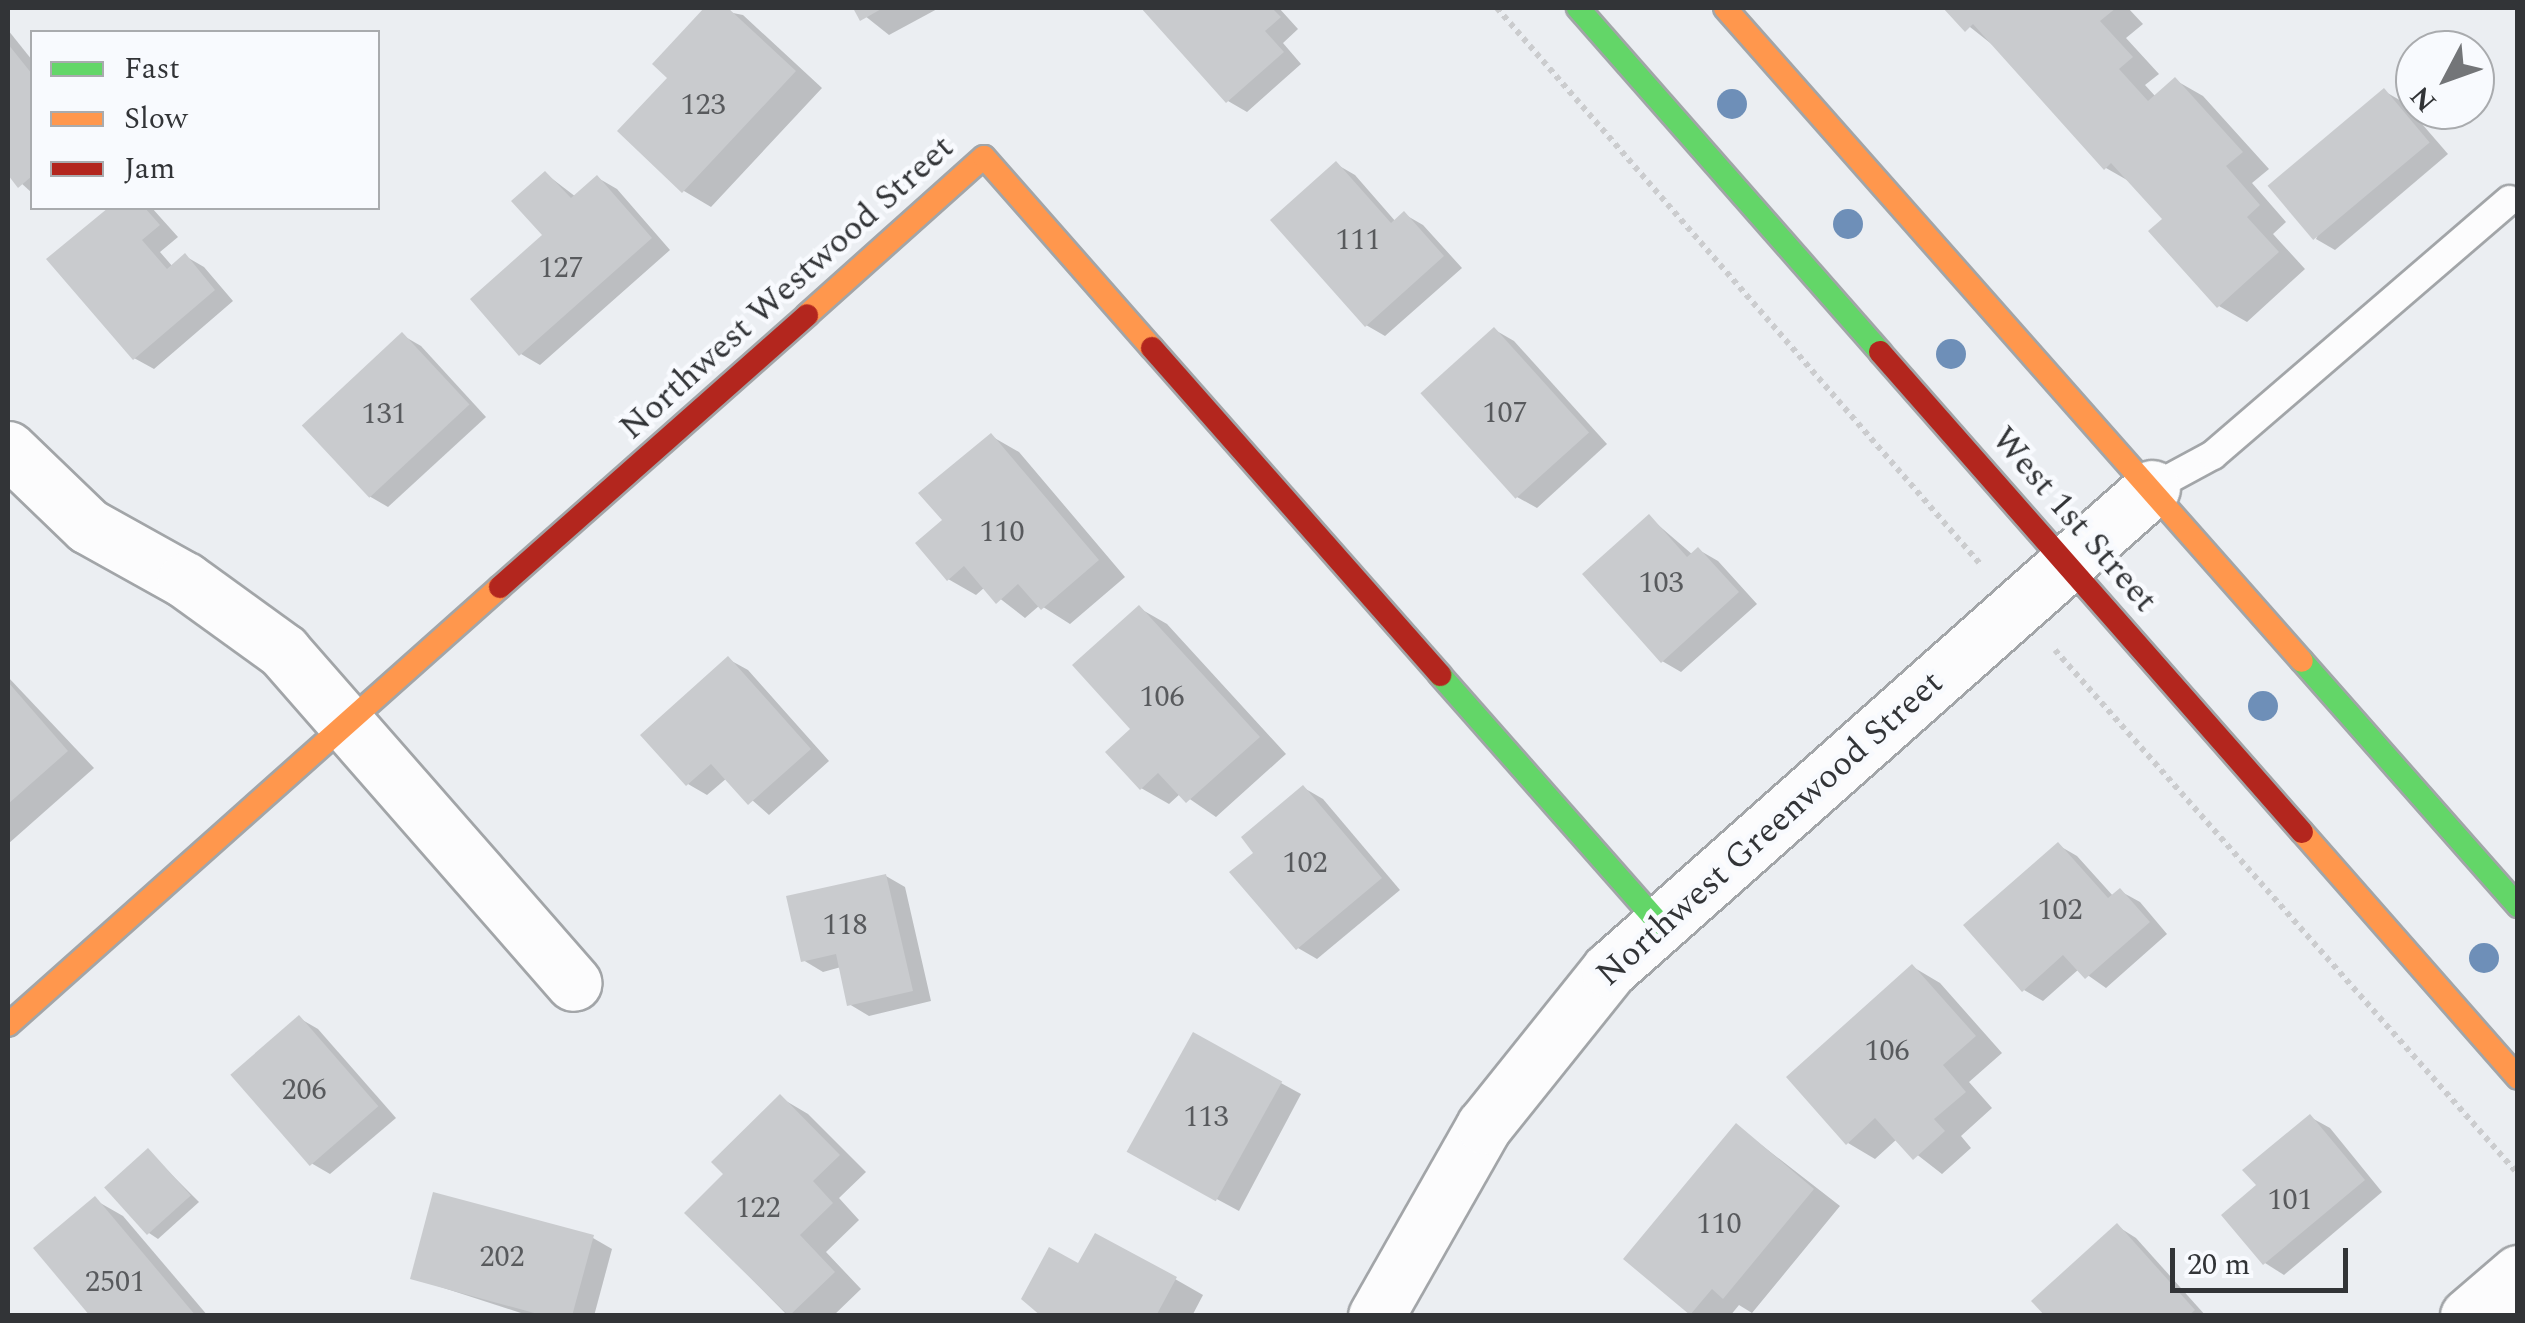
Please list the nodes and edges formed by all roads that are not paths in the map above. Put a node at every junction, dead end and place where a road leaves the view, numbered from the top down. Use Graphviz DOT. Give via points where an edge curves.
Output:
graph roads {
  1 [pos="1578,8"];
  2 [pos="1725,8"];
  3 [pos="2509,200"];
  4 [pos="8,448"];
  5 [pos="2152,488"];
  6 [pos="2067,562"];
  7 [pos="350,724"];
  8 [pos="2518,906"];
  9 [pos="1659,923"];
  10 [pos="574,983"];
  11 [pos="8,1025"];
  12 [pos="2518,1078"];
  13 [pos="2518,1272"];
  14 [pos="1376,1316"];
  15 [pos="2468,1316"];
  1 -- 6 [label="main road, West 1st Street"];
  2 -- 5 [label="main road"];
  3 -- 5 [label="lane" via="2213,456"];
  4 -- 7 [label="street" via="88,526 184,580 283,651"];
  5 -- 6 [label="street, Northwest Greenwood Street"];
  5 -- 8 [label="main road"];
  6 -- 9 [label="street, Northwest Greenwood Street"];
  6 -- 12 [label="main road, West 1st Street"];
  7 -- 9 [label="main road, Northwest Westwood Street" via="984,157"];
  7 -- 10 [label="street"];
  7 -- 11 [label="main road, Northwest Westwood Street"];
  9 -- 14 [label="street, Northwest Greenwood Street" via="1609,970 1484,1126"];
  13 -- 15 [label="street"];
}
